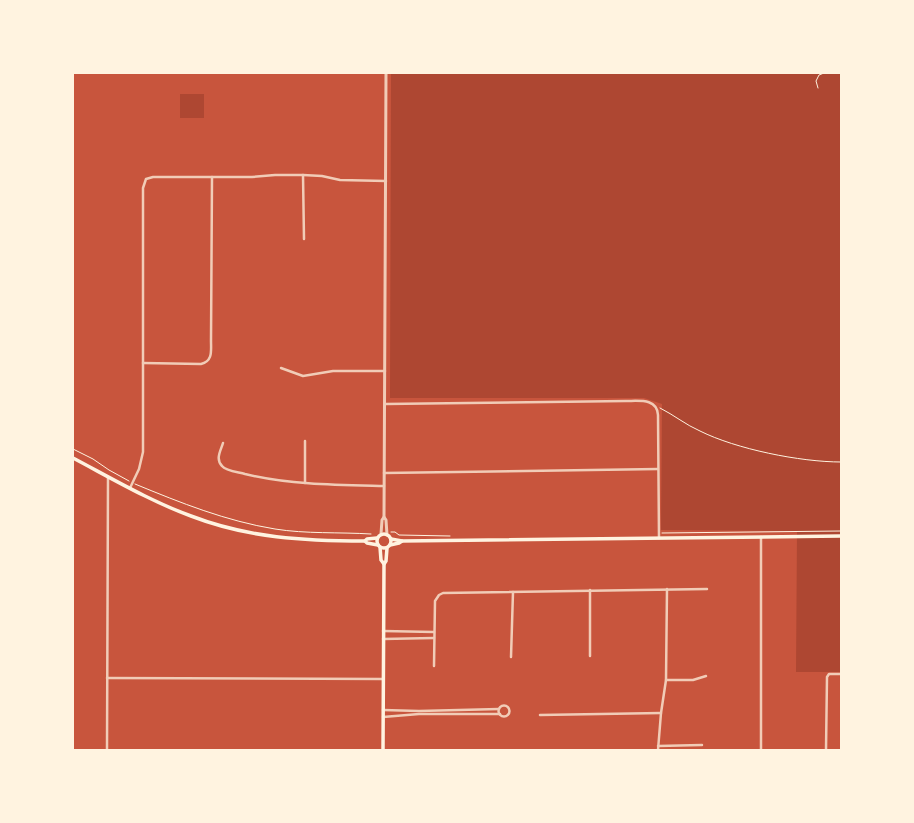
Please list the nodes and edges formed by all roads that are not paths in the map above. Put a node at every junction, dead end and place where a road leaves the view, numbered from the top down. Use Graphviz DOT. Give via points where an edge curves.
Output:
graph roads {
  1 [pos="386,73"];
  2 [pos="304,175"];
  3 [pos="212,177"];
  4 [pos="386,180"];
  5 [pos="304,238"];
  6 [pos="143,364"];
  7 [pos="281,368"];
  8 [pos="385,371"];
  9 [pos="385,404"];
  10 [pos="305,441"];
  11 [pos="223,443"];
  12 [pos="73,458"];
  13 [pos="658,469"];
  14 [pos="384,473"];
  15 [pos="108,476"];
  16 [pos="305,483"];
  17 [pos="384,486"];
  18 [pos="130,488"];
  19 [pos="384,517"];
  20 [pos="381,534"];
  21 [pos="387,535"];
  22 [pos="841,536"];
  23 [pos="761,537"];
  24 [pos="377,538"];
  25 [pos="391,538"];
  26 [pos="659,538"];
  27 [pos="365,541"];
  28 [pos="402,541"];
  29 [pos="379,546"];
  30 [pos="388,546"];
  31 [pos="384,564"];
  32 [pos="667,589"];
  33 [pos="708,589"];
  34 [pos="590,590"];
  35 [pos="512,592"];
  36 [pos="383,631"];
  37 [pos="434,632"];
  38 [pos="383,638"];
  39 [pos="434,638"];
  40 [pos="590,656"];
  41 [pos="511,657"];
  42 [pos="434,666"];
  43 [pos="841,674"];
  44 [pos="706,676"];
  45 [pos="107,678"];
  46 [pos="383,679"];
  47 [pos="666,680"];
  48 [pos="499,709"];
  49 [pos="383,710"];
  50 [pos="468,710"];
  51 [pos="444,711"];
  52 [pos="419,713"];
  53 [pos="445,714"];
  54 [pos="468,714"];
  55 [pos="500,714"];
  56 [pos="661,714"];
  57 [pos="540,715"];
  58 [pos="383,717"];
  59 [pos="658,746"];
  60 [pos="702,746"];
  61 [pos="107,750"];
  62 [pos="383,750"];
  63 [pos="658,750"];
  64 [pos="761,750"];
  65 [pos="826,750"];
  1 -- 4 [label="street"];
  2 -- 3 [label="street"];
  2 -- 4 [label="street" via="343,180"];
  2 -- 5 [label="street"];
  3 -- 6 [label="street" via="210,357 204,363 198,364"];
  3 -- 6 [label="street" via="153,177 146,180 143,188"];
  4 -- 8 [label="street"];
  6 -- 18 [label="street" via="142,457"];
  7 -- 8 [label="street" via="303,376 333,371"];
  8 -- 9 [label="street"];
  9 -- 13 [label="street" via="646,402 656,406 658,415"];
  9 -- 14 [label="street"];
  10 -- 16 [label="street"];
  11 -- 16 [label="street" via="218,457 224,468 270,480"];
  12 -- 15 [label="main road"];
  13 -- 14 [label="street"];
  13 -- 26 [label="street"];
  14 -- 17 [label="street"];
  15 -- 18 [label="main road"];
  15 -- 45 [label="street"];
  16 -- 17 [label="street"];
  17 -- 19 [label="street"];
  18 -- 27 [label="main road" via="184,514 236,530 294,539"];
  19 -- 20 [label="street"];
  19 -- 21 [label="street"];
  20 -- 21 [label="main road"];
  20 -- 24 [label="main road"];
  21 -- 25 [label="main road"];
  22 -- 23 [label="main road"];
  23 -- 26 [label="main road"];
  23 -- 64 [label="street"];
  24 -- 27 [label="main road"];
  24 -- 29 [label="main road"];
  25 -- 28 [label="main road"];
  25 -- 30 [label="main road"];
  26 -- 28 [label="main road"];
  27 -- 29 [label="main road"];
  28 -- 30 [label="main road"];
  29 -- 30 [label="main road"];
  29 -- 31 [label="main road"];
  30 -- 31 [label="main road"];
  31 -- 36 [label="main road"];
  32 -- 33 [label="street"];
  32 -- 34 [label="street"];
  32 -- 47 [label="street"];
  34 -- 35 [label="street"];
  34 -- 40 [label="street"];
  35 -- 37 [label="street" via="446,592 437,596"];
  35 -- 41 [label="street"];
  36 -- 37 [label="street"];
  36 -- 38 [label="main road"];
  37 -- 39 [label="street"];
  38 -- 39 [label="street"];
  38 -- 46 [label="main road"];
  39 -- 42 [label="street"];
  43 -- 65 [label="street" via="827,676"];
  44 -- 47 [label="street" via="693,680"];
  45 -- 46 [label="street"];
  45 -- 61 [label="street"];
  46 -- 49 [label="main road"];
  47 -- 56 [label="street"];
  48 -- 50 [label="street"];
  48 -- 55 [label="street"];
  48 -- 55 [label="street" via="505,706 510,711 503,717"];
  49 -- 52 [label="street"];
  49 -- 58 [label="main road"];
  50 -- 51 [label="street"];
  50 -- 54 [label="street"];
  51 -- 52 [label="street"];
  51 -- 53 [label="street"];
  52 -- 53 [label="street"];
  52 -- 58 [label="street"];
  53 -- 54 [label="street"];
  54 -- 55 [label="street"];
  56 -- 57 [label="street"];
  56 -- 59 [label="street"];
  58 -- 62 [label="main road"];
  59 -- 60 [label="street"];
  59 -- 63 [label="street"];
}
